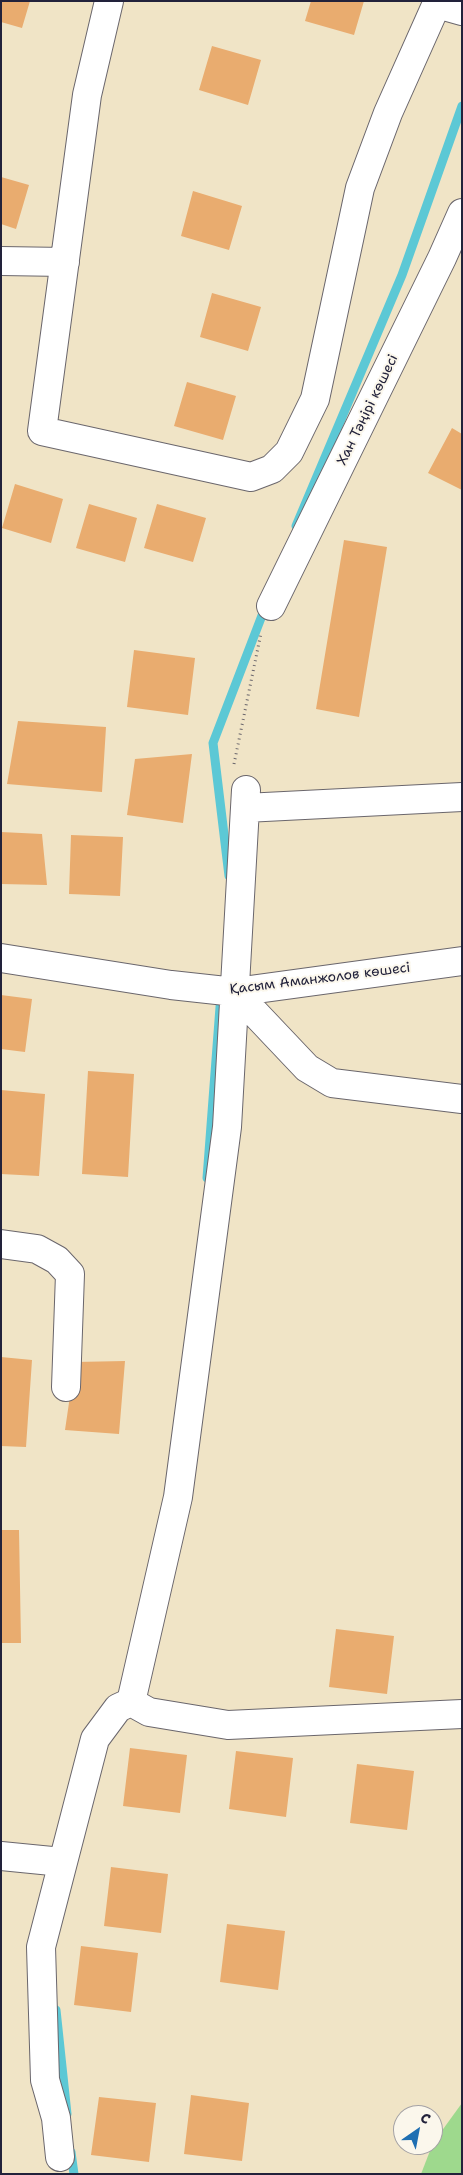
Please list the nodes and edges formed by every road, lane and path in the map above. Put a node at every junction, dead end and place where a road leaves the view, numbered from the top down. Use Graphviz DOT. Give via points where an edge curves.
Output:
graph roads {
  1 [pos="109,1"];
  2 [pos="446,5"];
  3 [pos="462,213"];
  4 [pos="1,261"];
  5 [pos="66,262"];
  6 [pos="271,606"];
  7 [pos="462,797"];
  8 [pos="245,799"];
  9 [pos="1,958"];
  10 [pos="462,961"];
  11 [pos="230,992"];
  12 [pos="462,1098"];
  13 [pos="1,1244"];
  14 [pos="66,1387"];
  15 [pos="131,1702"];
  16 [pos="462,1714"];
  17 [pos="1,1856"];
  18 [pos="62,1862"];
  19 [pos="60,2157"];
  1 -- 5 [label="street" via="87,95"];
  2 -- 5 [label="street" via="388,113 360,188 315,399 289,452 272,469 251,477 42,432"];
  3 -- 6 [label="street, Хан Тәңірі көшесі"];
  4 -- 5 [label="street"];
  6 -- 8 [label="path" via="259,639 234,766"];
  7 -- 8 [label="street"];
  8 -- 11 [label="street"];
  9 -- 11 [label="street, Қасым Аманжолов көшесі"];
  10 -- 11 [label="street, Қасым Аманжолов көшесі"];
  11 -- 12 [label="street" via="308,1068 332,1083"];
  11 -- 15 [label="street" via="227,1127 178,1498"];
  13 -- 14 [label="street" via="37,1249 57,1260 70,1274"];
  15 -- 16 [label="street" via="149,1712 228,1725"];
  15 -- 18 [label="street" via="118,1708 95,1739"];
  17 -- 18 [label="street"];
  18 -- 19 [label="street" via="41,1947 45,2080 56,2118"];
}
